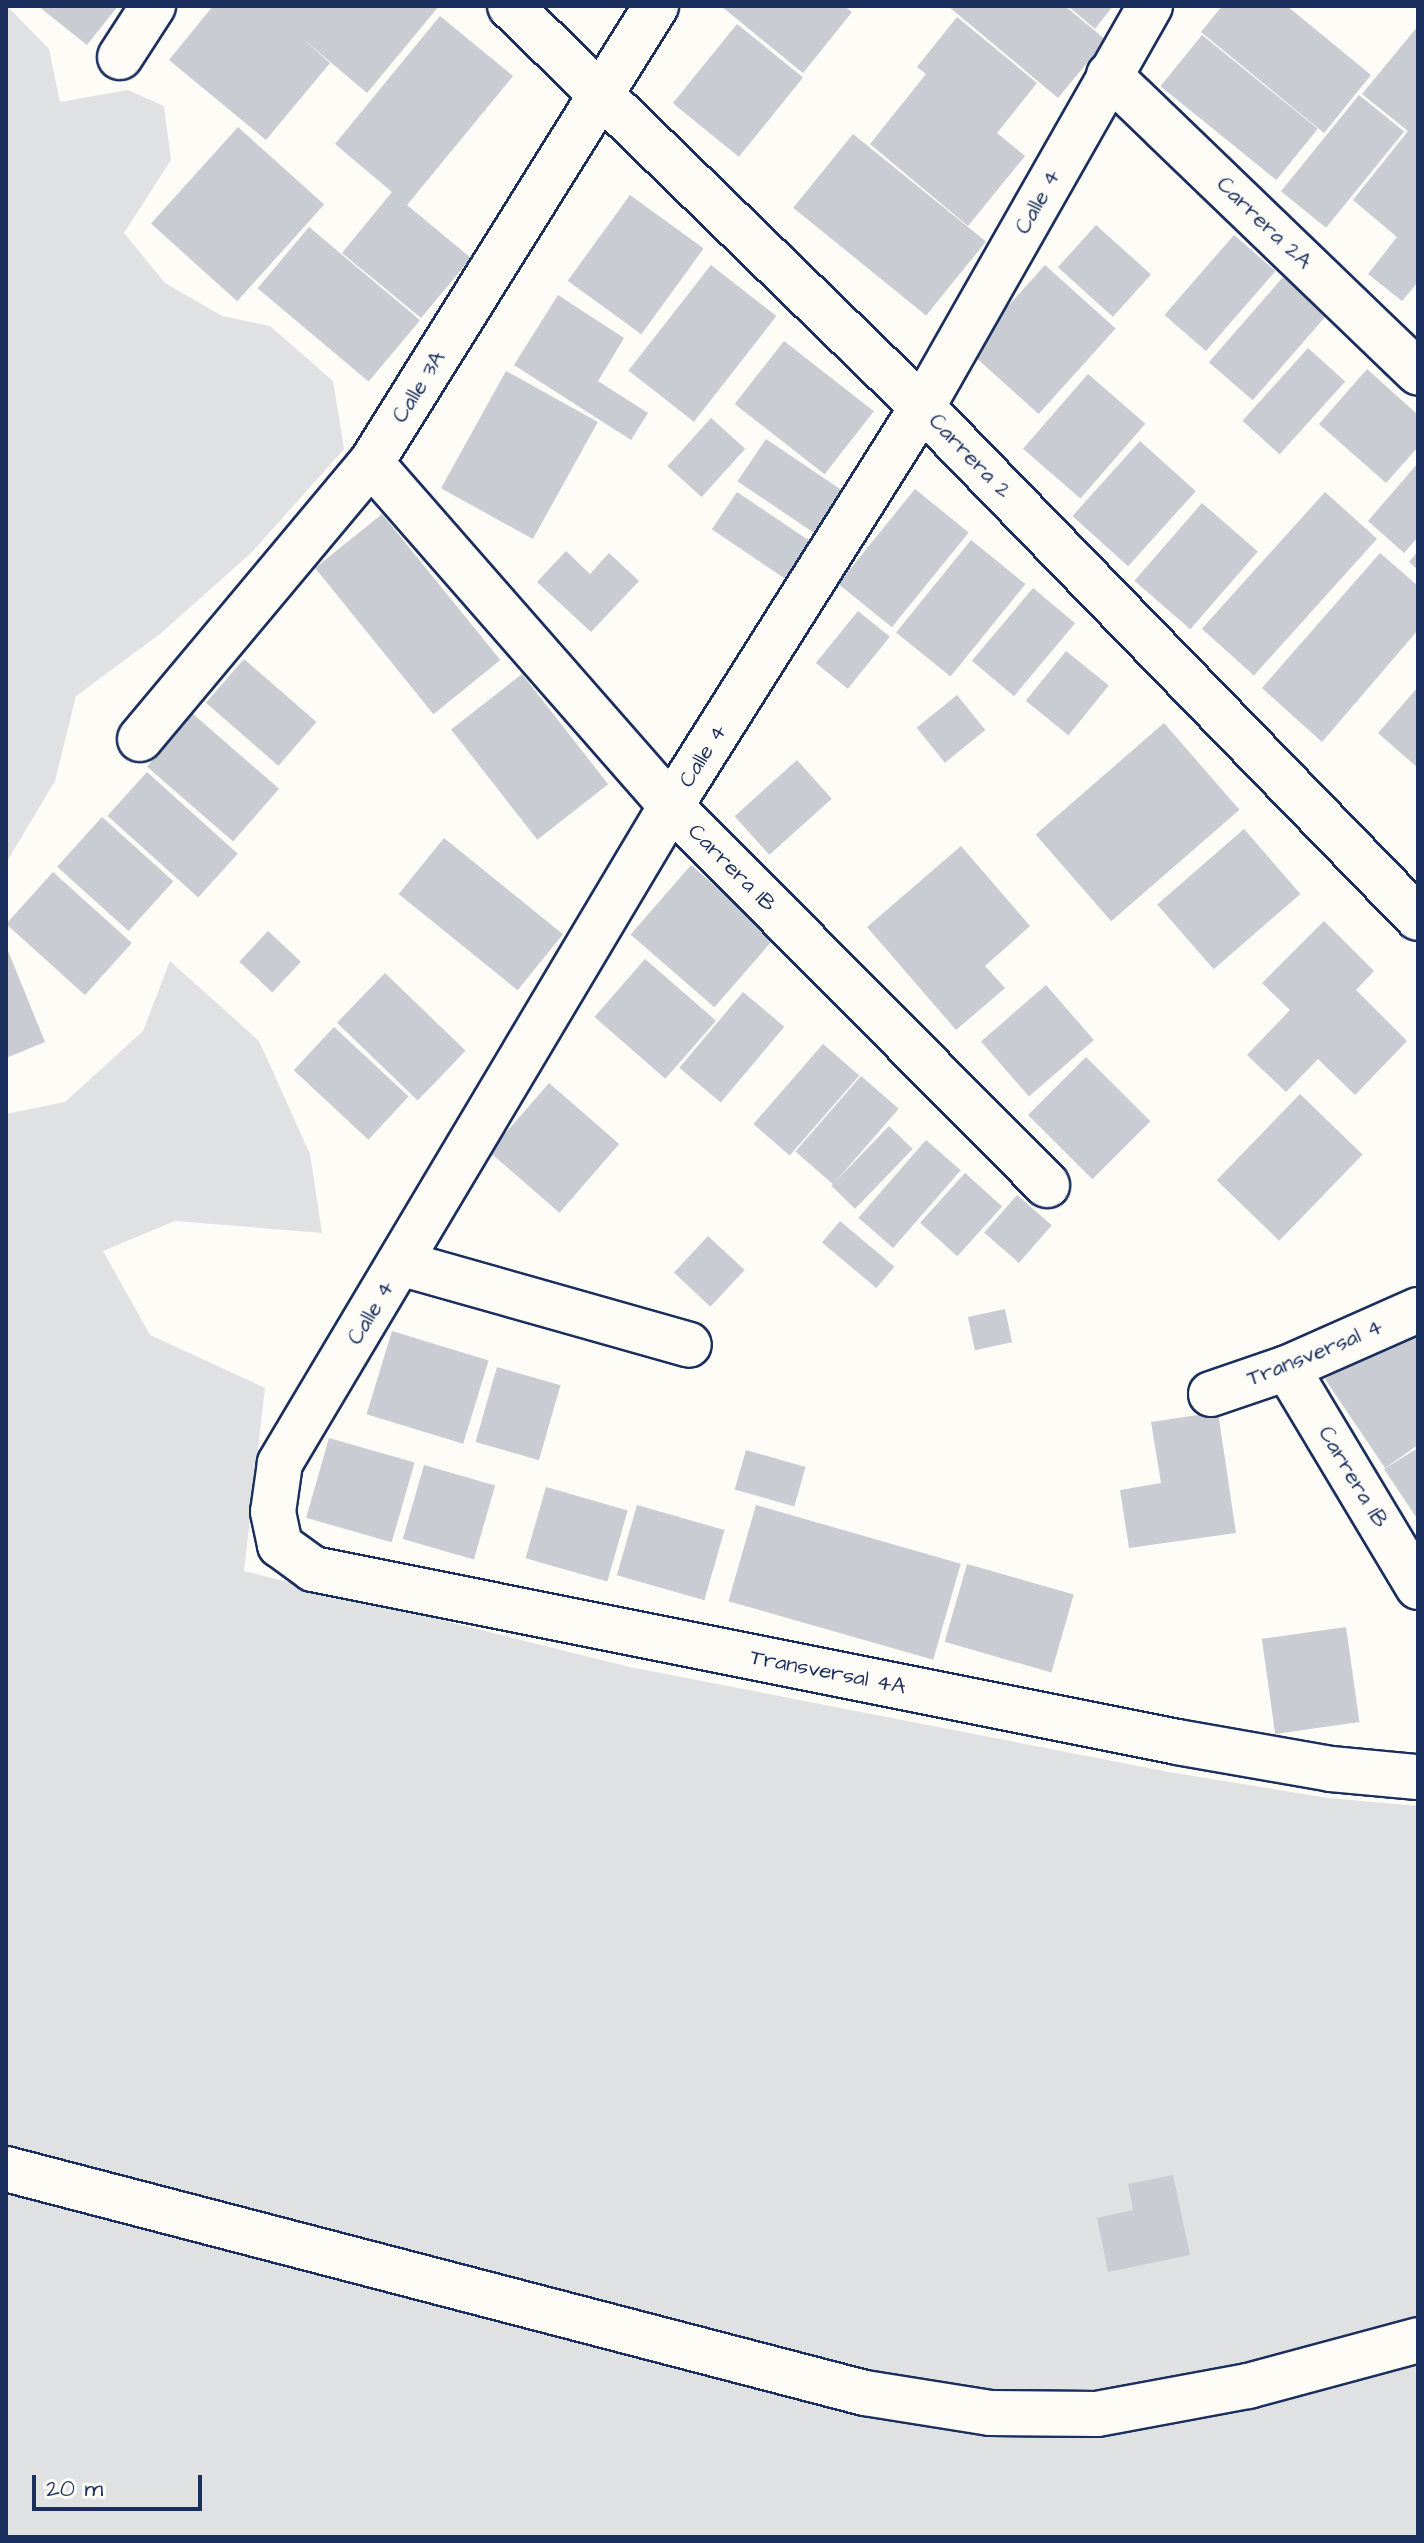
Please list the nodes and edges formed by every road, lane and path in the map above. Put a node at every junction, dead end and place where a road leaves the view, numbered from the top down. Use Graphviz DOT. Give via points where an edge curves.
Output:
graph roads {
  1 [pos="153,6"];
  2 [pos="510,6"];
  3 [pos="656,6"];
  4 [pos="1150,6"];
  5 [pos="120,57"];
  6 [pos="1109,75"];
  7 [pos="602,97"];
  8 [pos="1418,372"];
  9 [pos="922,407"];
  10 [pos="371,463"];
  11 [pos="140,739"];
  12 [pos="671,806"];
  13 [pos="1418,918"];
  14 [pos="1047,1185"];
  15 [pos="400,1263"];
  16 [pos="1418,1310"];
  17 [pos="689,1345"];
  18 [pos="1287,1368"];
  19 [pos="1211,1394"];
  20 [pos="273,1512"];
  21 [pos="1418,1587"];
  22 [pos="1418,1777"];
  23 [pos="6,2169"];
  24 [pos="1418,2340"];
  1 -- 5 [label="street"];
  2 -- 7 [label="street, Carrera 2"];
  3 -- 7 [label="street, Calle 3A"];
  4 -- 6 [label="street, Calle 4"];
  6 -- 8 [label="street, Carrera 2A"];
  6 -- 9 [label="street, Calle 4"];
  7 -- 9 [label="street, Carrera 2"];
  7 -- 10 [label="street, Calle 3A"];
  9 -- 12 [label="street, Calle 4"];
  9 -- 13 [label="street, Carrera 2"];
  10 -- 11 [label="street, Calle 3A"];
  10 -- 12 [label="street, Carrera 1B"];
  12 -- 14 [label="street, Carrera 1B"];
  12 -- 15 [label="street, Calle 4"];
  15 -- 17 [label="street"];
  15 -- 20 [label="street, Calle 4" via="280,1463"];
  16 -- 18 [label="street, Transversal 4"];
  18 -- 19 [label="street, Transversal 4"];
  18 -- 21 [label="street, Carrera 1B"];
  20 -- 22 [label="street, Transversal 4A" via="280,1545 313,1569 1177,1742 1331,1769"];
  23 -- 24 [label="street" via="865,2393 990,2413 1097,2414 1248,2386"];
}
